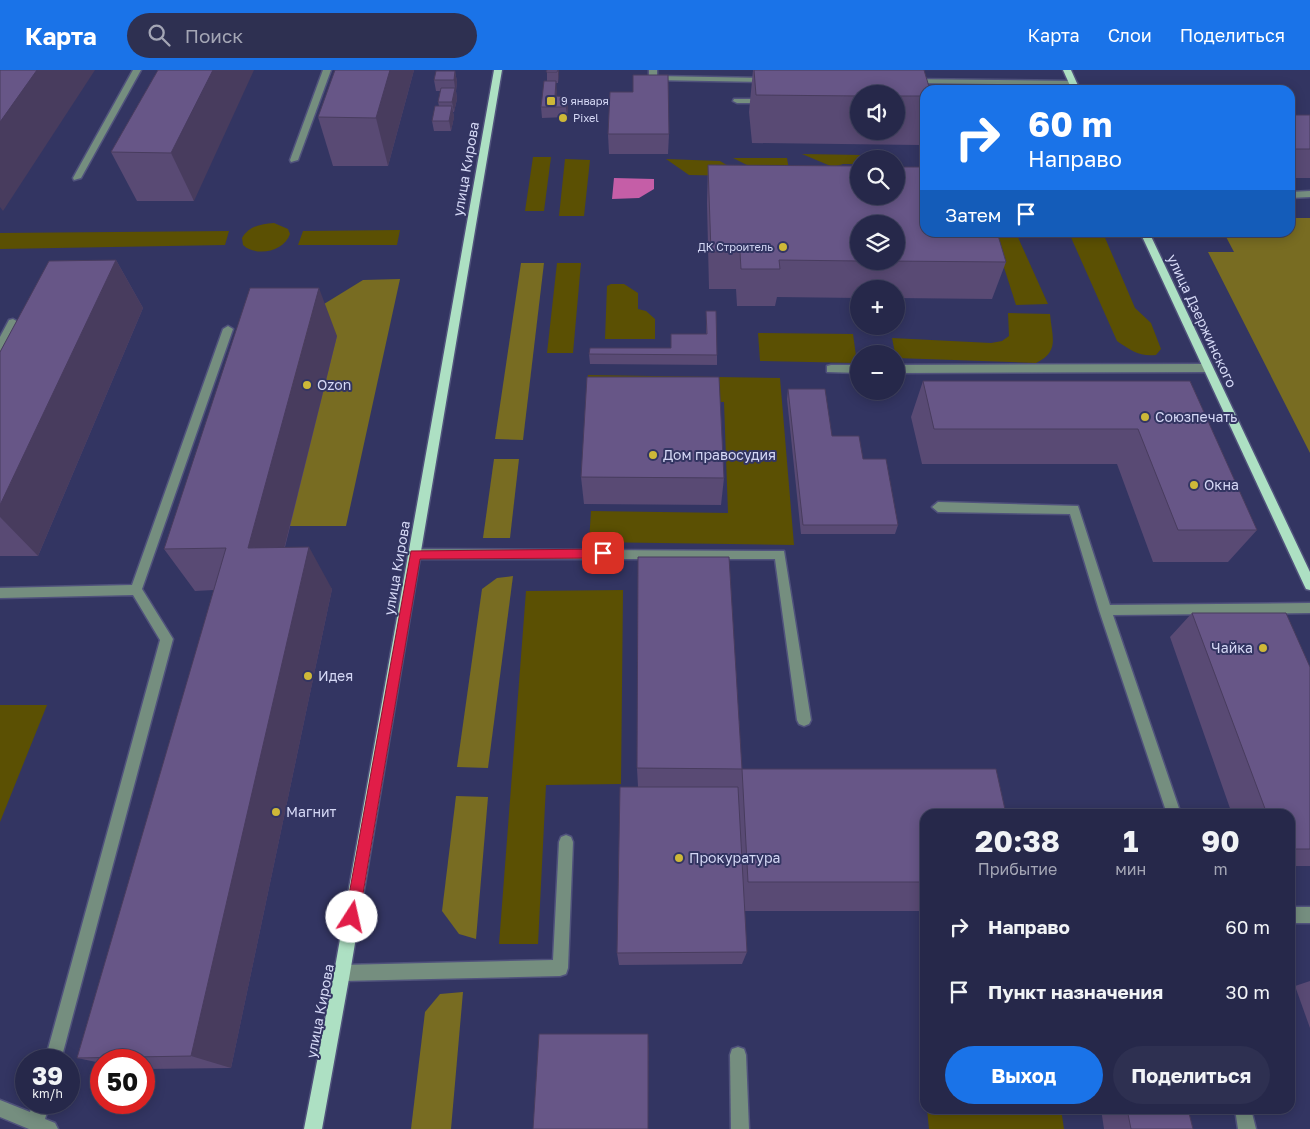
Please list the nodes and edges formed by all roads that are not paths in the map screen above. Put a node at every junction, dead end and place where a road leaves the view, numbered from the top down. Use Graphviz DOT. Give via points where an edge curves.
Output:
graph roads {
  1 [pos="137,70"];
  2 [pos="326,70"];
  3 [pos="498,70"];
  4 [pos="941,70"];
  5 [pos="1067,70"];
  6 [pos="653,74"];
  7 [pos="780,80"];
  8 [pos="896,81"];
  9 [pos="945,82"];
  10 [pos="1042,85"];
  11 [pos="1074,85"];
  12 [pos="736,101"];
  13 [pos="774,101"];
  14 [pos="294,160"];
  15 [pos="77,178"];
  16 [pos="1295,194"];
  17 [pos="1310,194"];
  18 [pos="1146,237"];
  19 [pos="12,322"];
  20 [pos="228,329"];
  21 [pos="0,347"];
  22 [pos="1208,368"];
  23 [pos="831,369"];
  24 [pos="850,369"];
  25 [pos="905,369"];
  26 [pos="938,507"];
  27 [pos="415,554"];
  28 [pos="1307,571"];
  29 [pos="1310,585"];
  30 [pos="136,590"];
  31 [pos="0,594"];
  32 [pos="1310,608"];
  33 [pos="1105,610"];
  34 [pos="804,720"];
  35 [pos="1172,809"];
  36 [pos="566,842"];
  37 [pos="1295,915"];
  38 [pos="1310,915"];
  39 [pos="342,973"];
  40 [pos="56,1049"];
  41 [pos="738,1055"];
  42 [pos="0,1108"];
  43 [pos="1245,1114"];
  44 [pos="43,1126"];
  45 [pos="313,1129"];
  46 [pos="740,1129"];
  47 [pos="1247,1129"];
  1 -- 15 [label="street"];
  2 -- 14 [label="street"];
  3 -- 27 [label="main road, улица Кирова"];
  4 -- 9 [label="street"];
  5 -- 11 [label="main road"];
  6 -- 7 [label="street"];
  8 -- 9 [label="street"];
  9 -- 10 [label="street"];
  12 -- 13 [label="street"];
  16 -- 17 [label="street"];
  18 -- 22 [label="main road, улица Дзержинского"];
  19 -- 21 [label="street"];
  20 -- 30 [label="street"];
  22 -- 25 [label="street"];
  22 -- 28 [label="main road, улица Дзержинского"];
  23 -- 24 [label="street"];
  26 -- 33 [label="street" via="1074,509"];
  27 -- 34 [label="street" via="780,554"];
  27 -- 39 [label="main road, улица Кирова"];
  28 -- 29 [label="main road, улица Дзержинского"];
  30 -- 31 [label="street"];
  30 -- 40 [label="street" via="167,639"];
  32 -- 33 [label="street"];
  33 -- 35 [label="street"];
  36 -- 39 [label="street" via="560,968"];
  37 -- 38 [label="street"];
  39 -- 45 [label="main road, улица Кирова"];
  41 -- 46 [label="street"];
  42 -- 44 [label="street"];
  43 -- 47 [label="street"];
}
